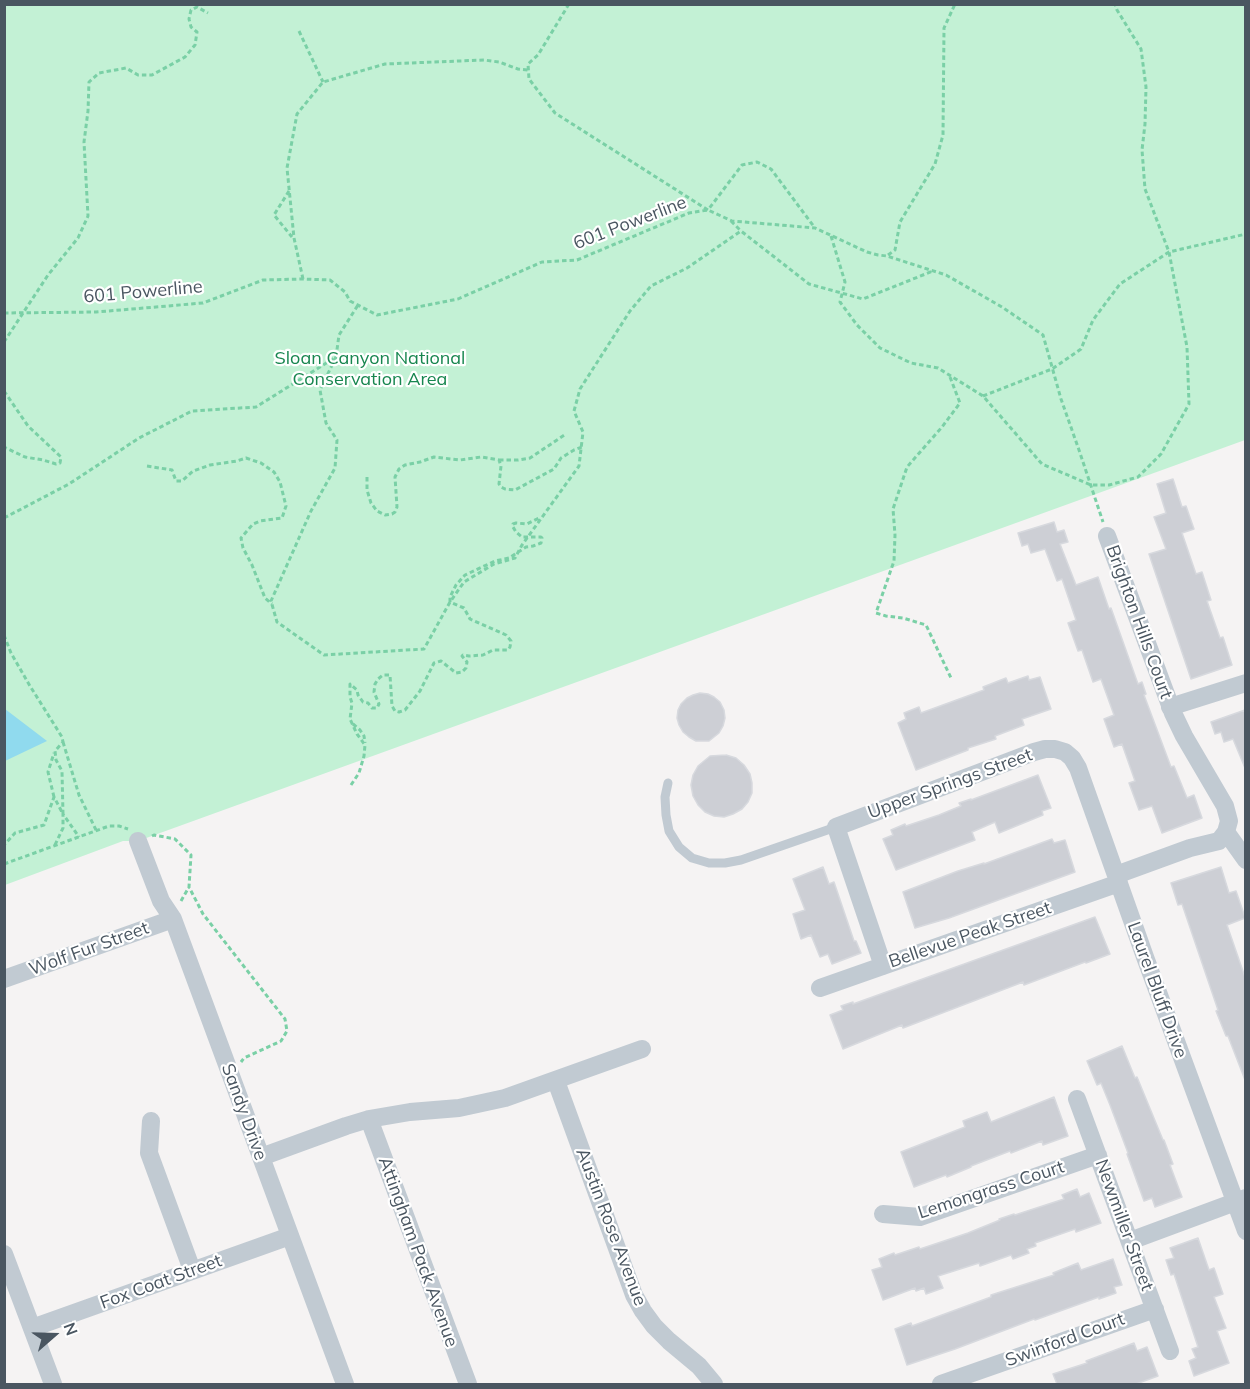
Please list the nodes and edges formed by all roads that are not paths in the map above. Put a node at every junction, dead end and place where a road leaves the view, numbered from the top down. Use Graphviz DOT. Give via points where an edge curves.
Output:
graph roads {
  1 [pos="1107,536"];
  2 [pos="1245,683"];
  3 [pos="1170,707"];
  4 [pos="1065,752"];
  5 [pos="668,783"];
  6 [pos="836,827"];
  7 [pos="1226,832"];
  8 [pos="138,841"];
  9 [pos="1245,860"];
  10 [pos="1118,879"];
  11 [pos="173,919"];
  12 [pos="883,966"];
  13 [pos="4,979"];
  14 [pos="820,988"];
  15 [pos="642,1049"];
  16 [pos="556,1081"];
  17 [pos="1077,1099"];
  18 [pos="369,1119"];
  19 [pos="151,1121"];
  20 [pos="1098,1155"];
  21 [pos="261,1157"];
  22 [pos="1240,1200"];
  23 [pos="883,1214"];
  24 [pos="1245,1231"];
  25 [pos="290,1236"];
  26 [pos="1130,1241"];
  27 [pos="4,1254"];
  28 [pos="192,1270"];
  29 [pos="1155,1309"];
  30 [pos="32,1328"];
  31 [pos="1170,1351"];
  32 [pos="53,1384"];
  33 [pos="345,1384"];
  34 [pos="468,1384"];
  35 [pos="714,1384"];
  36 [pos="941,1384"];
  1 -- 3 [label="street, Brighton Hills Court"];
  2 -- 3 [label="street"];
  3 -- 7 [label="street, Brighton Hills Court" via="1225,806 1230,821"];
  4 -- 6 [label="street, Upper Springs Street" via="1034,752"];
  4 -- 10 [label="street, Laurel Bluff Drive" via="1078,768"];
  5 -- 6 [label="lane" via="665,798 669,831 679,847 693,858 710,863 741,860"];
  6 -- 12 [label="street"];
  7 -- 9 [label="street"];
  7 -- 10 [label="street, Bellevue Peak Street" via="1214,843 1190,848"];
  8 -- 11 [label="street, Sandy Drive" via="161,901"];
  10 -- 12 [label="street, Bellevue Peak Street"];
  10 -- 22 [label="street, Laurel Bluff Drive"];
  11 -- 13 [label="street, Wolf Fur Street"];
  11 -- 21 [label="street, Sandy Drive"];
  12 -- 14 [label="street, Bellevue Peak Street"];
  15 -- 16 [label="street"];
  16 -- 18 [label="street" via="487,1103"];
  16 -- 35 [label="street, Austin Rose Avenue" via="634,1295 654,1326"];
  17 -- 20 [label="street, Newmiller Street"];
  18 -- 21 [label="street"];
  18 -- 34 [label="street, Attingham Pack Avenue"];
  19 -- 28 [label="street" via="149,1153"];
  20 -- 23 [label="street, Lemongrass Court" via="920,1217"];
  20 -- 26 [label="street, Newmiller Street"];
  21 -- 25 [label="street, Sandy Drive"];
  22 -- 24 [label="street, Laurel Bluff Drive"];
  22 -- 26 [label="street"];
  25 -- 28 [label="street, Fox Coat Street"];
  25 -- 33 [label="street, Sandy Drive"];
  26 -- 29 [label="street, Newmiller Street"];
  27 -- 30 [label="street"];
  28 -- 30 [label="street, Fox Coat Street"];
  29 -- 31 [label="street, Newmiller Street"];
  29 -- 36 [label="street, Swinford Court"];
  30 -- 32 [label="street"];
}
